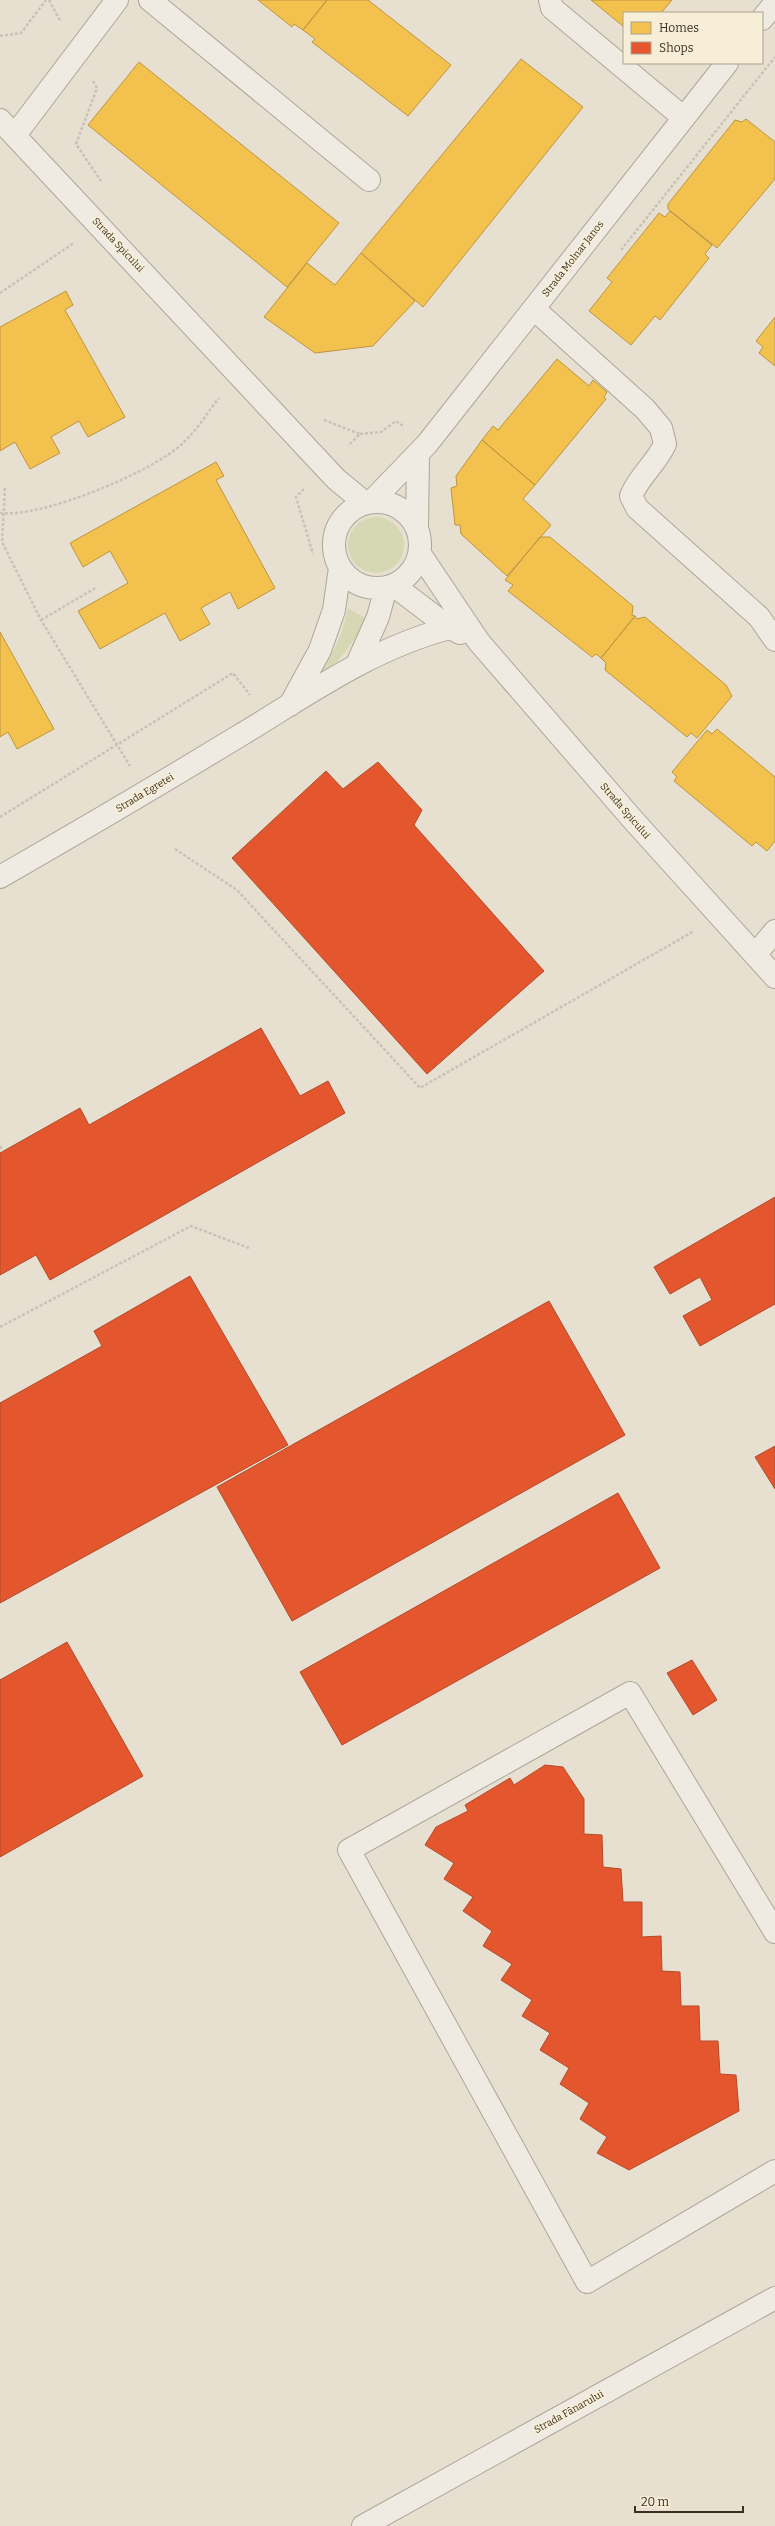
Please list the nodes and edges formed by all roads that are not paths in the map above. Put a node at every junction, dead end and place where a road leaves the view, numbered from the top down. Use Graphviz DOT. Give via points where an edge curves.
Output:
graph roads {
  1 [pos="117,0"];
  2 [pos="150,0"];
  3 [pos="550,0"];
  4 [pos="775,3"];
  5 [pos="763,18"];
  6 [pos="727,64"];
  7 [pos="684,118"];
  8 [pos="7,127"];
  9 [pos="369,180"];
  10 [pos="534,309"];
  11 [pos="418,456"];
  12 [pos="331,474"];
  13 [pos="368,502"];
  14 [pos="417,526"];
  15 [pos="337,528"];
  16 [pos="420,554"];
  17 [pos="340,568"];
  18 [pos="389,586"];
  19 [pos="450,628"];
  20 [pos="775,640"];
  21 [pos="479,642"];
  22 [pos="357,664"];
  23 [pos="289,706"];
  24 [pos="0,877"];
  25 [pos="775,931"];
  26 [pos="755,955"];
  27 [pos="775,977"];
  28 [pos="775,1932"];
  29 [pos="775,2171"];
  30 [pos="775,2298"];
  31 [pos="363,2526"];
  1 -- 8 [label="street, Strada Spicului"];
  2 -- 9 [label="street"];
  3 -- 7 [label="street" via="552,8"];
  4 -- 5 [label="street"];
  6 -- 7 [label="street, Strada Molnar Janos"];
  7 -- 10 [label="street, Strada Molnar Janos"];
  8 -- 12 [label="street, Strada Spicului"];
  10 -- 11 [label="street, Strada Molnar Janos"];
  10 -- 20 [label="street" via="645,409 661,428 665,444 658,458 636,483 631,496 637,508 759,617"];
  11 -- 13 [label="street, Strada Molnar Janos"];
  11 -- 14 [label="street"];
  12 -- 13 [label="street, Strada Spicului"];
  12 -- 15 [label="street"];
  13 -- 14 [label="street" via="385,502 398,506"];
  13 -- 15 [label="street" via="353,508"];
  14 -- 16 [label="street" via="421,540"];
  15 -- 17 [label="street" via="334,541 335,555"];
  16 -- 18 [label="street" via="405,578"];
  16 -- 21 [label="street, Strada Spicului"];
  17 -- 18 [label="street" via="360,585 373,588"];
  17 -- 23 [label="street" via="334,610 320,650"];
  18 -- 19 [label="street, Strada Spicului"];
  18 -- 22 [label="street"];
  19 -- 21 [label="street, Strada Spicului"];
  19 -- 22 [label="street" via="398,644"];
  21 -- 26 [label="street, Strada Spicului"];
  22 -- 23 [label="street, Strada Egretei"];
  23 -- 24 [label="street, Strada Egretei"];
  25 -- 26 [label="street"];
  26 -- 27 [label="street, Strada Spicului"];
  28 -- 29 [label="street" via="630,1693 349,1850 587,2282"];
  30 -- 31 [label="street, Strada Fânarului"];
}
